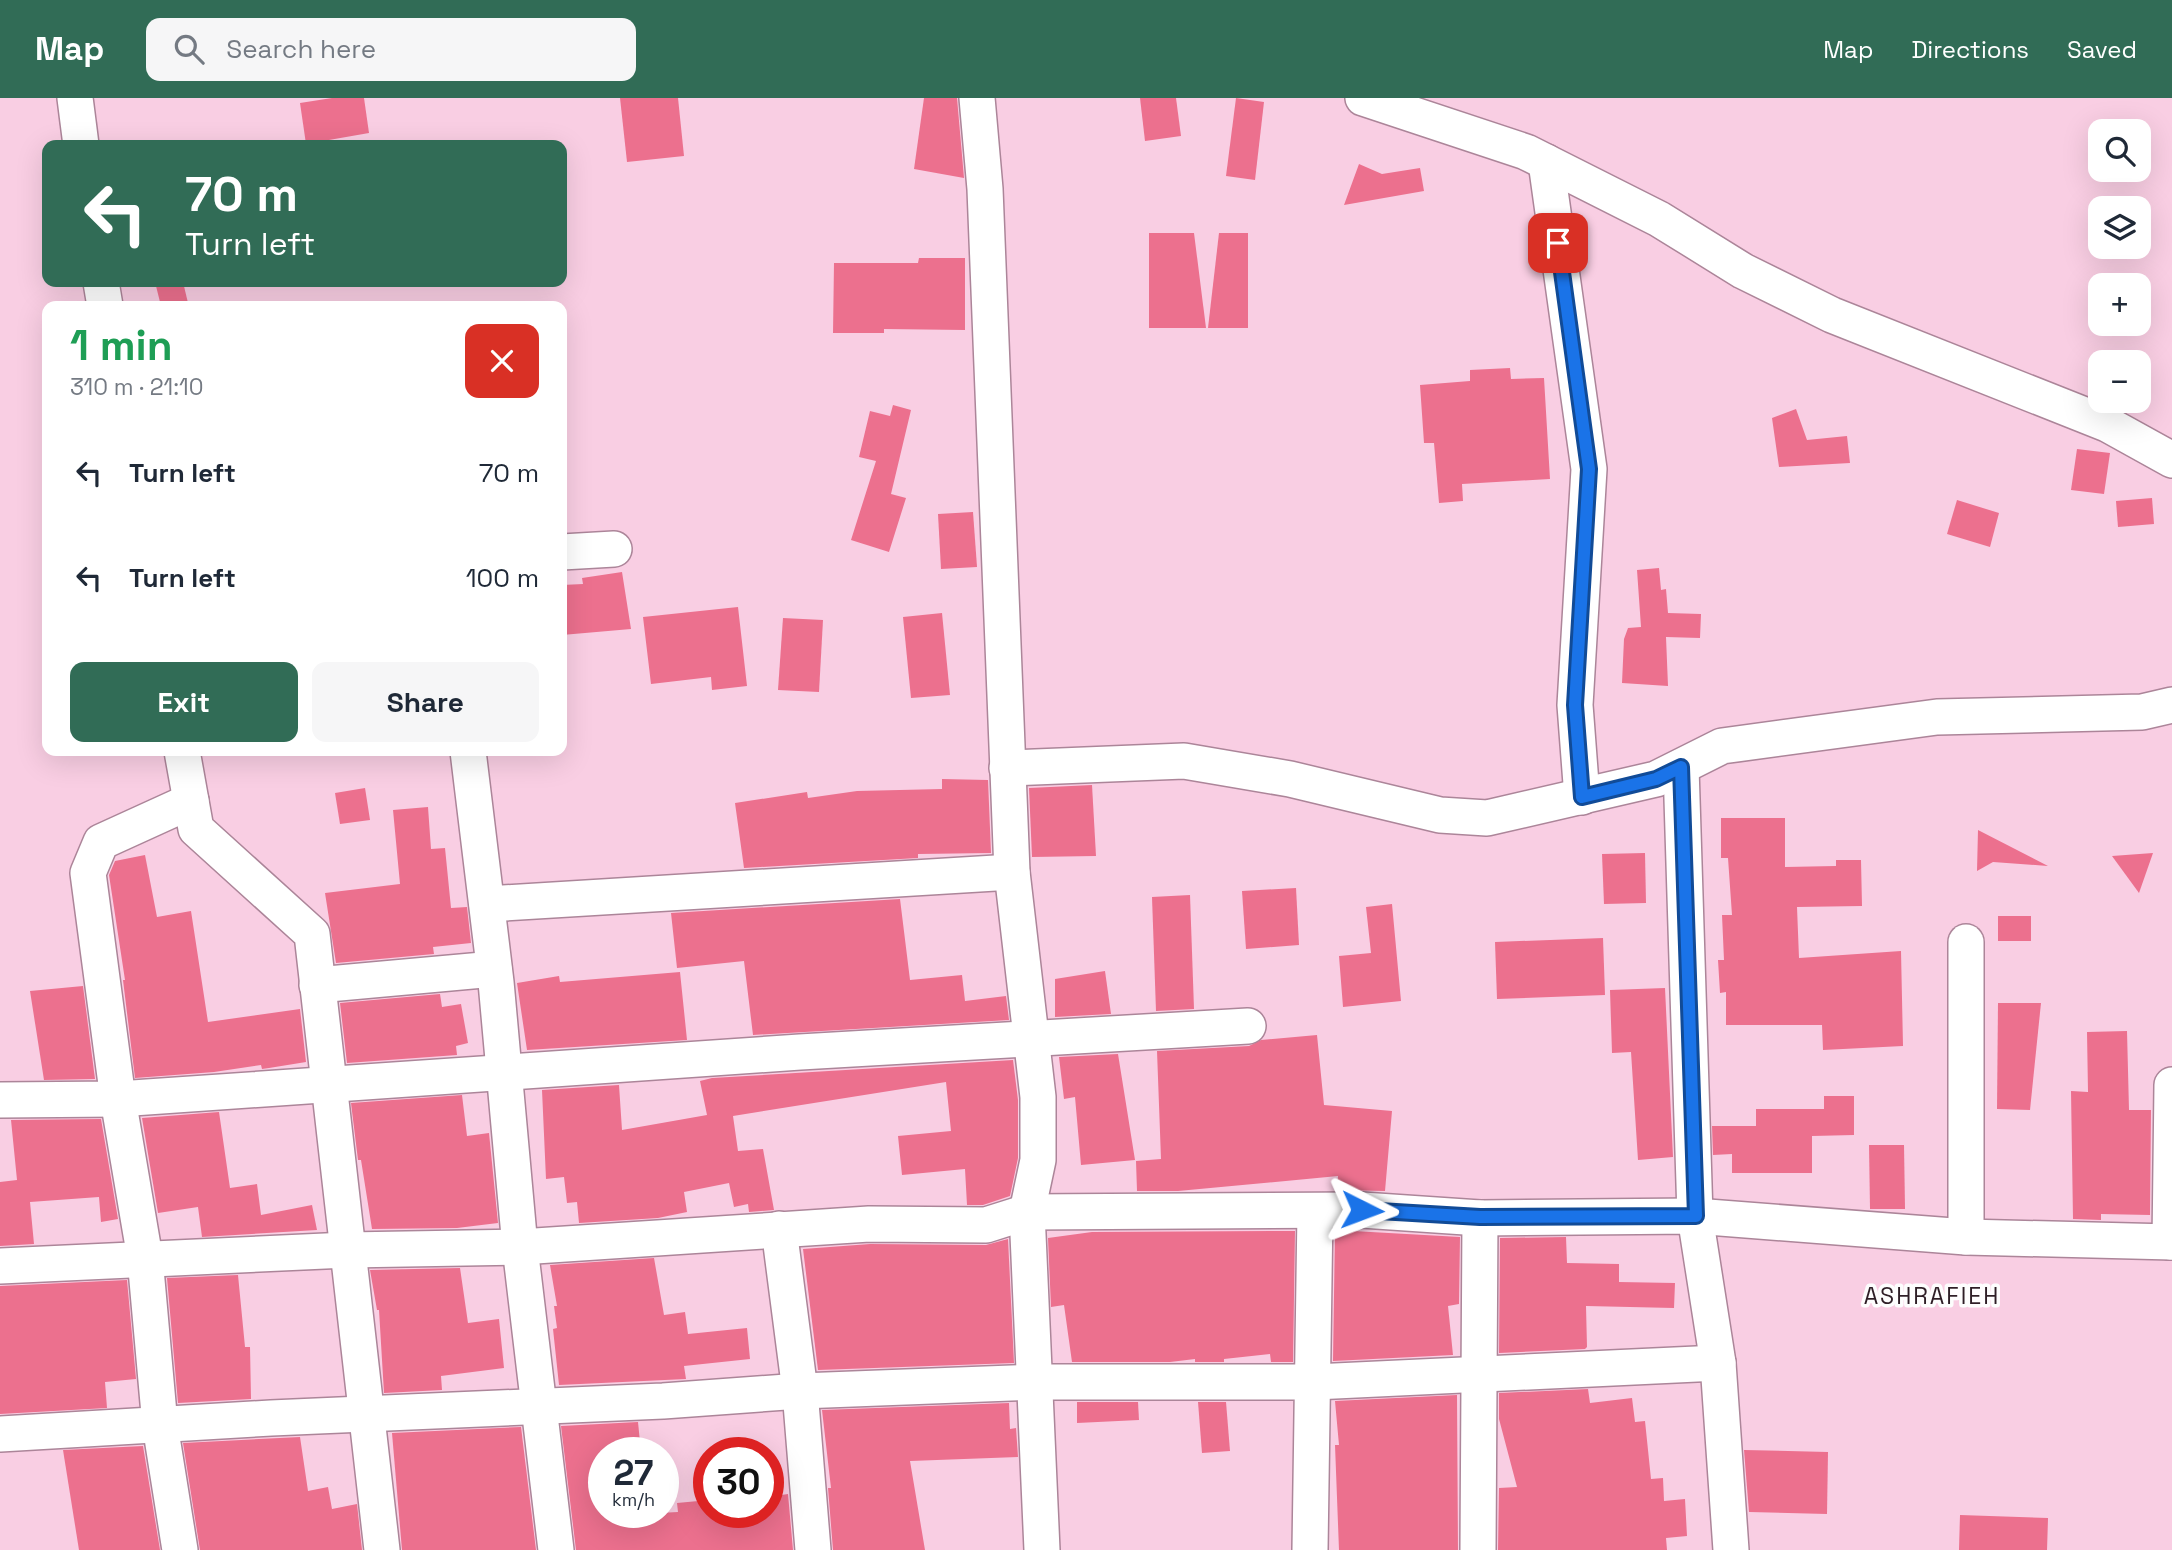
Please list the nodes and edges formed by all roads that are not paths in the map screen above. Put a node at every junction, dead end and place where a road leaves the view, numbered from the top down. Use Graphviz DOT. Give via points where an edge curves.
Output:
graph roads {
  1 [pos="75,98"];
  2 [pos="977,98"];
  3 [pos="1363,98"];
  4 [pos="80,140"];
  5 [pos="1546,162"];
  6 [pos="2172,460"];
  7 [pos="614,548"];
  8 [pos="567,552"];
  9 [pos="2172,705"];
  10 [pos="182,756"];
  11 [pos="469,756"];
  12 [pos="1681,767"];
  13 [pos="1007,768"];
  14 [pos="1582,797"];
  15 [pos="191,801"];
  16 [pos="1012,872"];
  17 [pos="487,904"];
  18 [pos="1966,942"];
  19 [pos="494,969"];
  20 [pos="317,985"];
  21 [pos="1248,1026"];
  22 [pos="1033,1039"];
  23 [pos="505,1074"];
  24 [pos="2172,1085"];
  25 [pos="328,1086"];
  26 [pos="118,1099"];
  27 [pos="0,1100"];
  28 [pos="1315,1211"];
  29 [pos="1027,1212"];
  30 [pos="1696,1216"];
  31 [pos="1480,1217"];
  32 [pos="779,1229"];
  33 [pos="1966,1237"];
  34 [pos="2171,1242"];
  35 [pos="520,1247"];
  36 [pos="346,1250"];
  37 [pos="145,1258"];
  38 [pos="0,1266"];
  39 [pos="1718,1363"];
  40 [pos="1479,1372"];
  41 [pos="1035,1382"];
  42 [pos="1314,1382"];
  43 [pos="800,1391"];
  44 [pos="540,1406"];
  45 [pos="366,1414"];
  46 [pos="160,1425"];
  47 [pos="0,1434"];
  48 [pos="180,1550"];
  49 [pos="382,1550"];
  50 [pos="556,1550"];
  51 [pos="813,1550"];
  52 [pos="1042,1550"];
  53 [pos="1310,1550"];
  54 [pos="1478,1550"];
  55 [pos="1731,1550"];
  1 -- 4 [label="street"];
  2 -- 13 [label="street" via="985,189"];
  3 -- 5 [label="street"];
  5 -- 6 [label="street" via="1832,315 2107,424"];
  5 -- 14 [label="street" via="1589,469 1575,705"];
  7 -- 8 [label="street"];
  9 -- 12 [label="street" via="2142,712 1937,716 1722,747"];
  10 -- 15 [label="street"];
  11 -- 17 [label="street"];
  12 -- 14 [label="street" via="1656,779"];
  12 -- 30 [label="street"];
  13 -- 14 [label="street" via="1184,761 1290,779 1440,815 1488,818"];
  13 -- 16 [label="street"];
  15 -- 20 [label="street" via="196,829 312,934"];
  15 -- 26 [label="street" via="101,842 88,873"];
  16 -- 17 [label="street"];
  16 -- 22 [label="street"];
  17 -- 19 [label="street"];
  18 -- 33 [label="street"];
  19 -- 20 [label="street"];
  19 -- 23 [label="street"];
  20 -- 25 [label="street"];
  21 -- 22 [label="street"];
  22 -- 23 [label="street"];
  22 -- 29 [label="street" via="1038,1160"];
  23 -- 25 [label="street"];
  23 -- 35 [label="street"];
  24 -- 34 [label="street"];
  25 -- 26 [label="street"];
  25 -- 36 [label="street"];
  26 -- 27 [label="street"];
  26 -- 37 [label="street"];
  28 -- 29 [label="street"];
  28 -- 31 [label="street"];
  28 -- 42 [label="street"];
  29 -- 32 [label="street" via="985,1225"];
  29 -- 41 [label="street"];
  30 -- 31 [label="street"];
  30 -- 33 [label="street"];
  30 -- 39 [label="street"];
  31 -- 40 [label="street"];
  32 -- 35 [label="street"];
  32 -- 43 [label="street"];
  33 -- 34 [label="street"];
  35 -- 36 [label="street"];
  35 -- 44 [label="street"];
  36 -- 37 [label="street"];
  36 -- 45 [label="street"];
  37 -- 38 [label="street"];
  37 -- 46 [label="street"];
  39 -- 40 [label="street"];
  39 -- 55 [label="street"];
  40 -- 42 [label="street"];
  40 -- 54 [label="street"];
  41 -- 42 [label="street"];
  41 -- 43 [label="street"];
  41 -- 52 [label="street"];
  42 -- 53 [label="street"];
  43 -- 44 [label="street"];
  43 -- 51 [label="street"];
  44 -- 45 [label="street"];
  44 -- 50 [label="street"];
  45 -- 46 [label="street"];
  45 -- 49 [label="street"];
  46 -- 47 [label="street"];
  46 -- 48 [label="street"];
}
